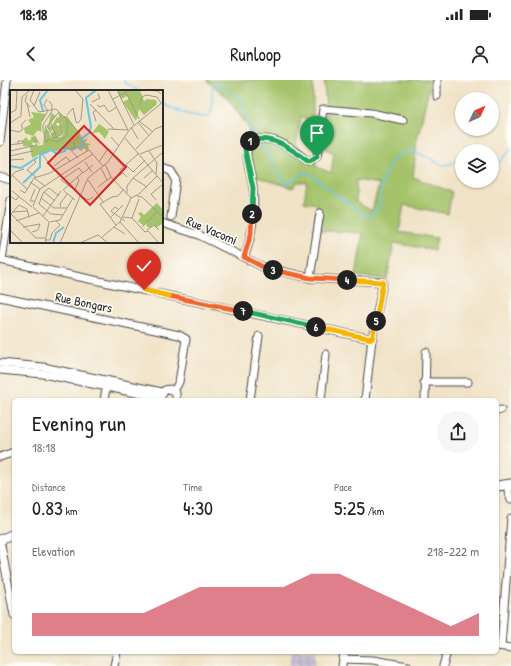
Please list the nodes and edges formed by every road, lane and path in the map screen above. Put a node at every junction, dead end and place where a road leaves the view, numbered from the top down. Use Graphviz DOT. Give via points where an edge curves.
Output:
graph roads {
  1 [pos="7,80"];
  2 [pos="437,80"];
  3 [pos="437,96"];
  4 [pos="403,120"];
  5 [pos="0,142"];
  6 [pos="163,168"];
  7 [pos="0,177"];
  8 [pos="10,180"];
  9 [pos="10,206"];
  10 [pos="320,213"];
  11 [pos="171,217"];
  12 [pos="163,223"];
  13 [pos="244,257"];
  14 [pos="1,260"];
  15 [pos="310,278"];
  16 [pos="0,297"];
  17 [pos="259,336"];
  18 [pos="372,339"];
  19 [pos="426,352"];
  20 [pos="326,354"];
  21 [pos="0,363"];
  22 [pos="0,370"];
  23 [pos="424,382"];
  24 [pos="468,382"];
  25 [pos="107,384"];
  26 [pos="174,391"];
  27 [pos="161,397"];
  28 [pos="104,398"];
  29 [pos="178,398"];
  30 [pos="250,398"];
  31 [pos="321,398"];
  32 [pos="365,398"];
  33 [pos="425,398"];
  34 [pos="12,453"];
  35 [pos="0,457"];
  36 [pos="510,484"];
  37 [pos="499,486"];
  38 [pos="511,498"];
  39 [pos="511,518"];
  40 [pos="12,535"];
  41 [pos="0,540"];
  42 [pos="509,575"];
  43 [pos="12,602"];
  44 [pos="499,646"];
  45 [pos="511,648"];
  46 [pos="117,654"];
  47 [pos="446,654"];
  48 [pos="343,659"];
  49 [pos="114,666"];
  50 [pos="407,666"];
  51 [pos="443,666"];
  1 -- 5 [label="street"];
  2 -- 3 [label="street"];
  4 -- 13 [label="street" via="371,113 323,109 317,157 309,162 279,142 267,138 249,141 245,150 253,203 251,234"];
  6 -- 11 [label="street" via="171,171 176,179"];
  7 -- 8 [label="street"];
  9 -- 14 [label="street"];
  10 -- 15 [label="street"];
  12 -- 13 [label="street, Rue Vacomi" via="199,235"];
  13 -- 15 [label="street, Rue Vacomi" via="263,267"];
  14 -- 18 [label="street"];
  15 -- 18 [label="street, Rue Vacomi" via="383,282"];
  16 -- 26 [label="street, Rue Bongars" via="179,335 186,339 179,382"];
  17 -- 30 [label="street"];
  18 -- 32 [label="street"];
  19 -- 23 [label="street"];
  20 -- 31 [label="street"];
  21 -- 25 [label="street" via="38,366"];
  22 -- 25 [label="street"];
  23 -- 24 [label="street"];
  23 -- 33 [label="street"];
  25 -- 27 [label="street"];
  25 -- 28 [label="street"];
  26 -- 27 [label="street" via="168,389"];
  26 -- 29 [label="street"];
  34 -- 35 [label="street"];
  36 -- 37 [label="main road"];
  36 -- 38 [label="street" via="508,491"];
  39 -- 42 [label="street"];
  40 -- 41 [label="main road"];
  41 -- 43 [label="street"];
  42 -- 44 [label="street"];
  44 -- 45 [label="street"];
  46 -- 49 [label="street"];
  47 -- 51 [label="street"];
  48 -- 50 [label="street" via="373,660"];
}
